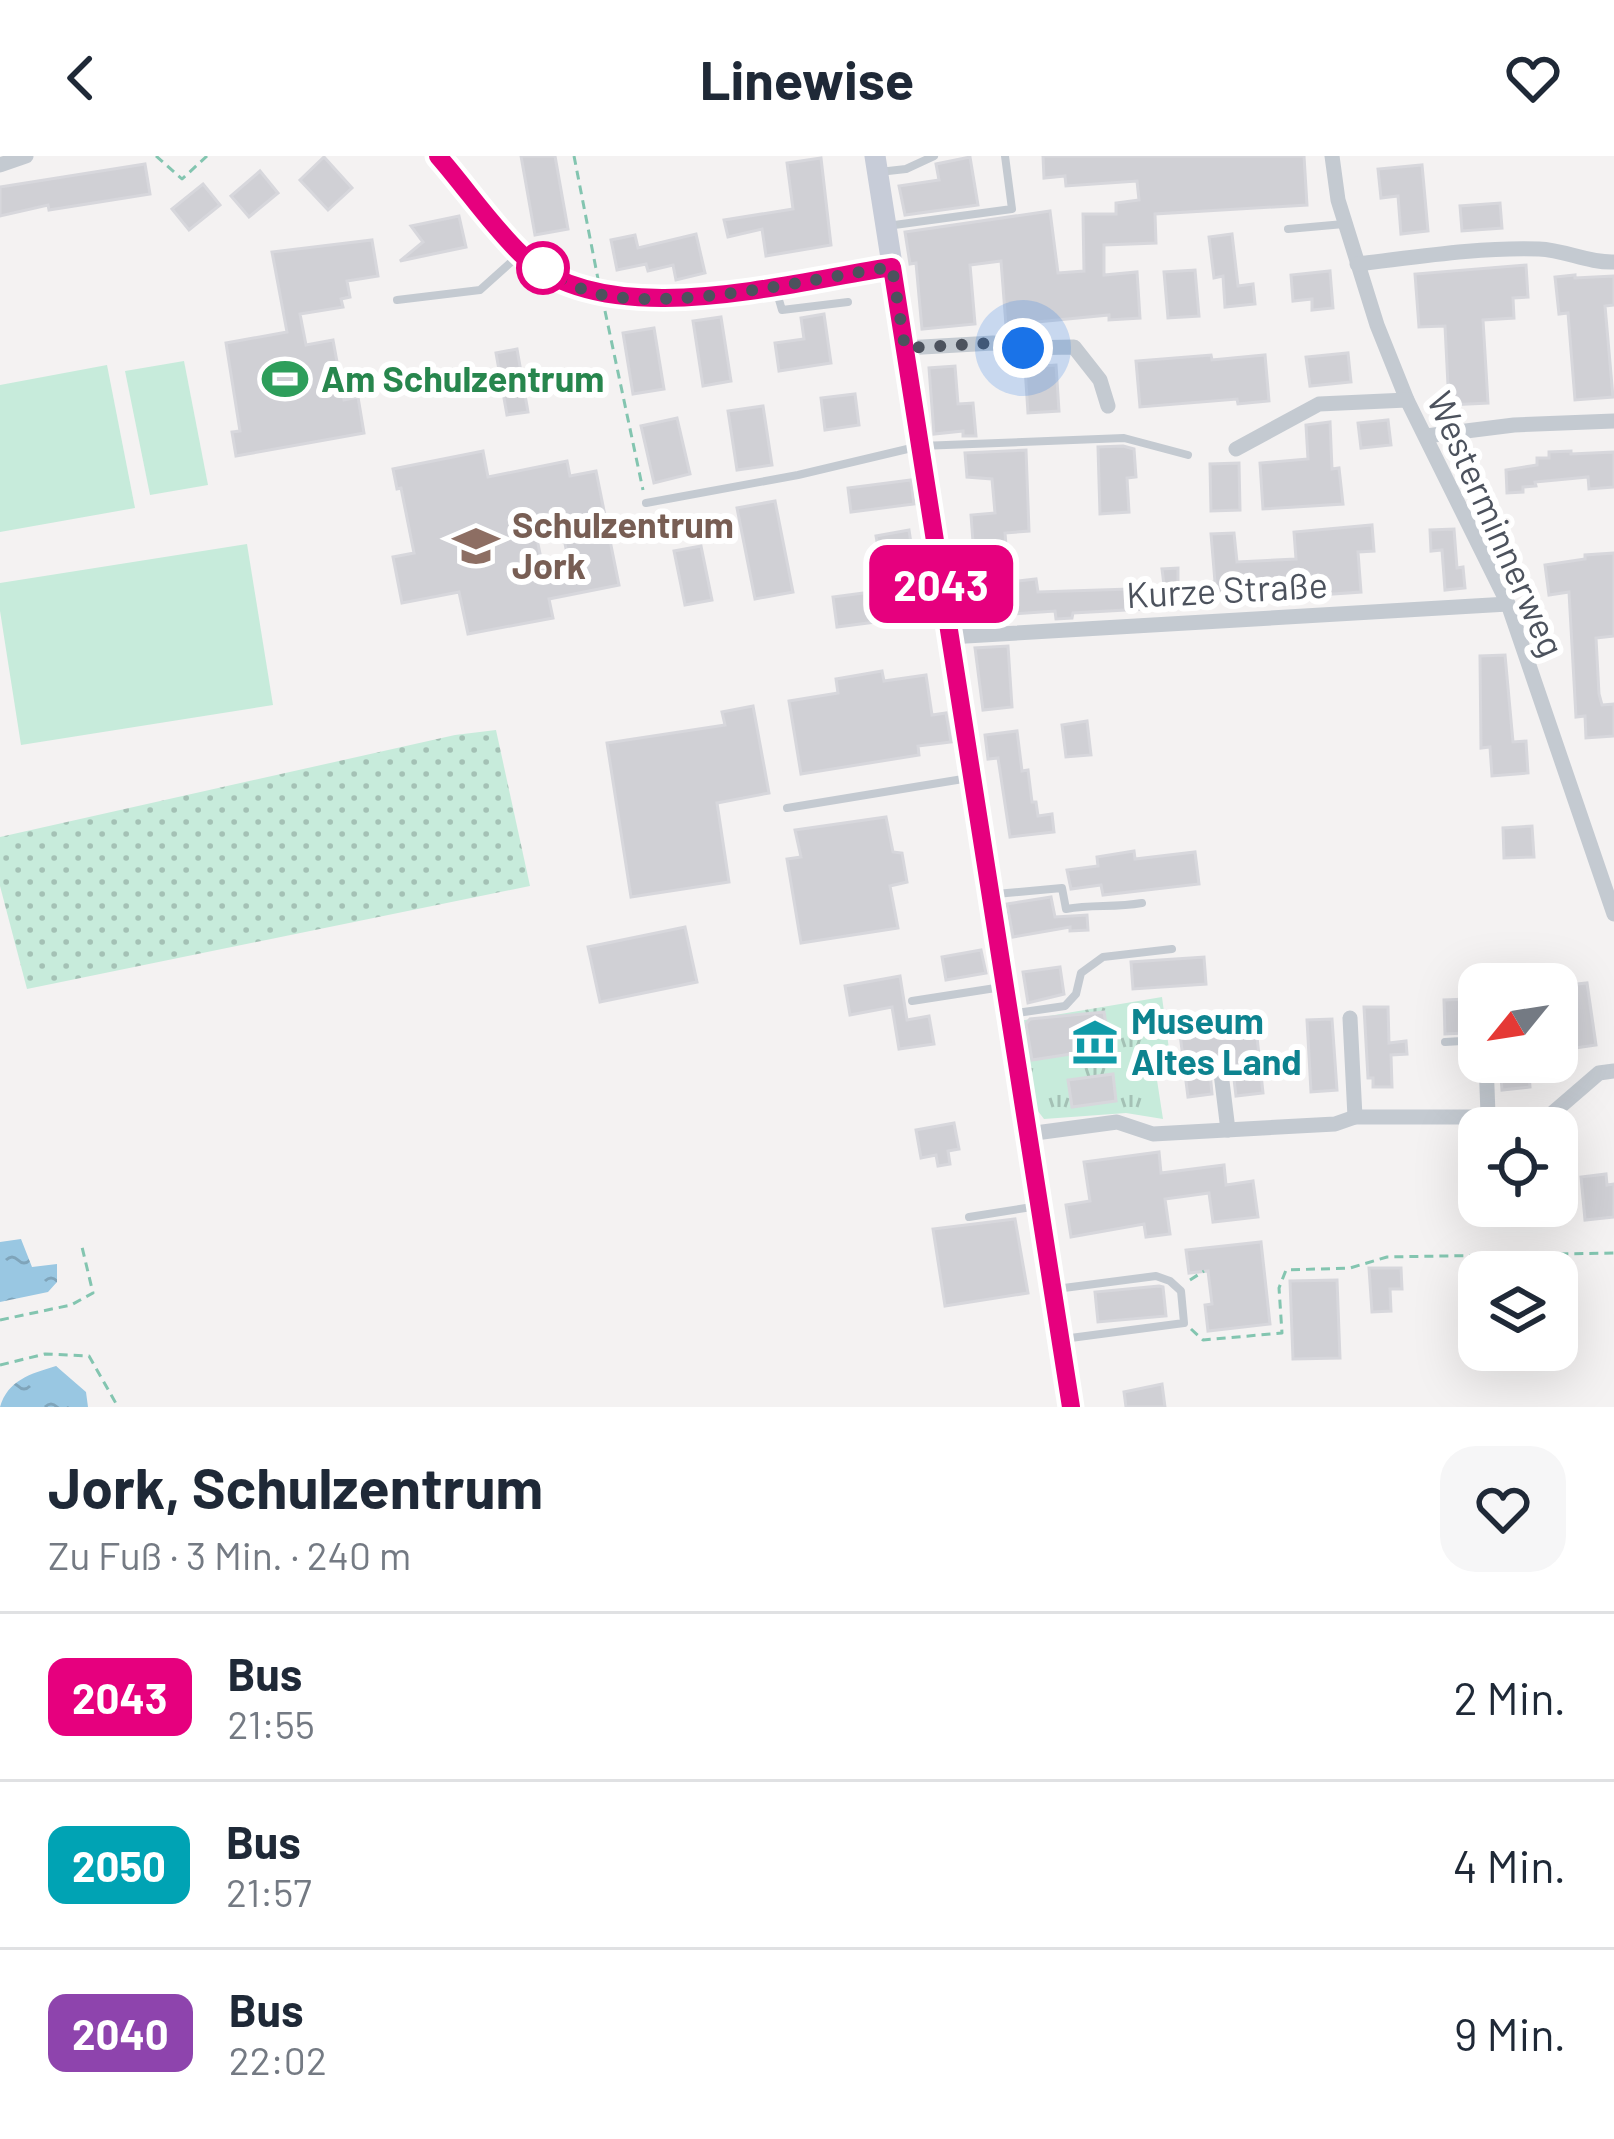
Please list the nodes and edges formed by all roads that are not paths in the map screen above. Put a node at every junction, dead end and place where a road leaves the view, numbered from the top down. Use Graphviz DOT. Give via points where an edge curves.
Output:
graph roads {
  1 [pos="26,156"];
  2 [pos="439,156"];
  3 [pos="934,156"];
  4 [pos="1005,156"];
  5 [pos="1332,156"];
  6 [pos="876,164"];
  7 [pos="0,165"];
  8 [pos="1346,224"];
  9 [pos="886,226"];
  10 [pos="1288,229"];
  11 [pos="520,254"];
  12 [pos="1614,262"];
  13 [pos="1357,264"];
  14 [pos="892,267"];
  15 [pos="775,284"];
  16 [pos="397,300"];
  17 [pos="848,302"];
  18 [pos="905,348"];
  19 [pos="1407,400"];
  20 [pos="1108,406"];
  21 [pos="1614,421"];
  22 [pos="1426,436"];
  23 [pos="920,446"];
  24 [pos="1236,449"];
  25 [pos="1188,455"];
  26 [pos="646,503"];
  27 [pos="1508,604"];
  28 [pos="950,637"];
  29 [pos="971,777"];
  30 [pos="787,808"];
  31 [pos="989,895"];
  32 [pos="1142,903"];
  33 [pos="1614,914"];
  34 [pos="1172,949"];
  35 [pos="1004,986"];
  36 [pos="912,1000"];
  37 [pos="1008,1015"];
  38 [pos="1350,1018"];
  39 [pos="1458,1041"];
  40 [pos="1445,1042"];
  41 [pos="1220,1065"];
  42 [pos="1614,1071"];
  43 [pos="1560,1107"];
  44 [pos="1458,1115"];
  45 [pos="1355,1117"];
  46 [pos="1228,1130"];
  47 [pos="1028,1133"];
  48 [pos="1040,1206"];
  49 [pos="969,1217"];
  50 [pos="1053,1290"];
  51 [pos="1061,1339"];
  52 [pos="1071,1407"];
  1 -- 7 [label="street"];
  2 -- 11 [label="street"];
  3 -- 6 [label="lane" via="906,169"];
  4 -- 9 [label="lane" via="1012,208"];
  5 -- 8 [label="street, Westerminnerweg"];
  6 -- 9 [label="main road"];
  8 -- 10 [label="lane"];
  8 -- 13 [label="street, Westerminnerweg"];
  9 -- 14 [label="main road"];
  11 -- 15 [label="street" via="601,295 665,301"];
  11 -- 16 [label="lane" via="480,290"];
  12 -- 13 [label="street" via="1509,249"];
  13 -- 19 [label="street, Westerminnerweg"];
  14 -- 15 [label="street"];
  14 -- 18 [label="main road"];
  15 -- 17 [label="lane" via="782,310"];
  18 -- 20 [label="street" via="1074,347 1100,380"];
  18 -- 23 [label="main road"];
  19 -- 22 [label="street, Westerminnerweg"];
  19 -- 24 [label="street" via="1318,404"];
  21 -- 22 [label="street"];
  22 -- 27 [label="street, Westerminnerweg"];
  23 -- 25 [label="lane" via="1124,438"];
  23 -- 26 [label="lane"];
  23 -- 28 [label="main road"];
  27 -- 28 [label="street, Kurze Straße"];
  27 -- 33 [label="street, Westerminnerweg"];
  28 -- 29 [label="main road"];
  29 -- 30 [label="lane"];
  29 -- 31 [label="main road"];
  31 -- 32 [label="lane" via="1062,888 1066,909"];
  31 -- 35 [label="main road"];
  34 -- 37 [label="lane" via="1103,956 1082,973 1065,1006"];
  35 -- 36 [label="lane"];
  35 -- 37 [label="main road"];
  37 -- 47 [label="main road"];
  38 -- 45 [label="street"];
  39 -- 40 [label="lane"];
  41 -- 46 [label="street"];
  42 -- 43 [label="street" via="1599,1073"];
  44 -- 45 [label="street"];
  45 -- 46 [label="street"];
  46 -- 47 [label="street" via="1153,1134 1118,1122"];
  47 -- 48 [label="main road"];
  48 -- 49 [label="lane"];
  48 -- 50 [label="main road"];
  50 -- 51 [label="main road"];
  50 -- 51 [label="lane" via="1156,1276 1181,1291 1184,1323"];
  51 -- 52 [label="main road"];
}
